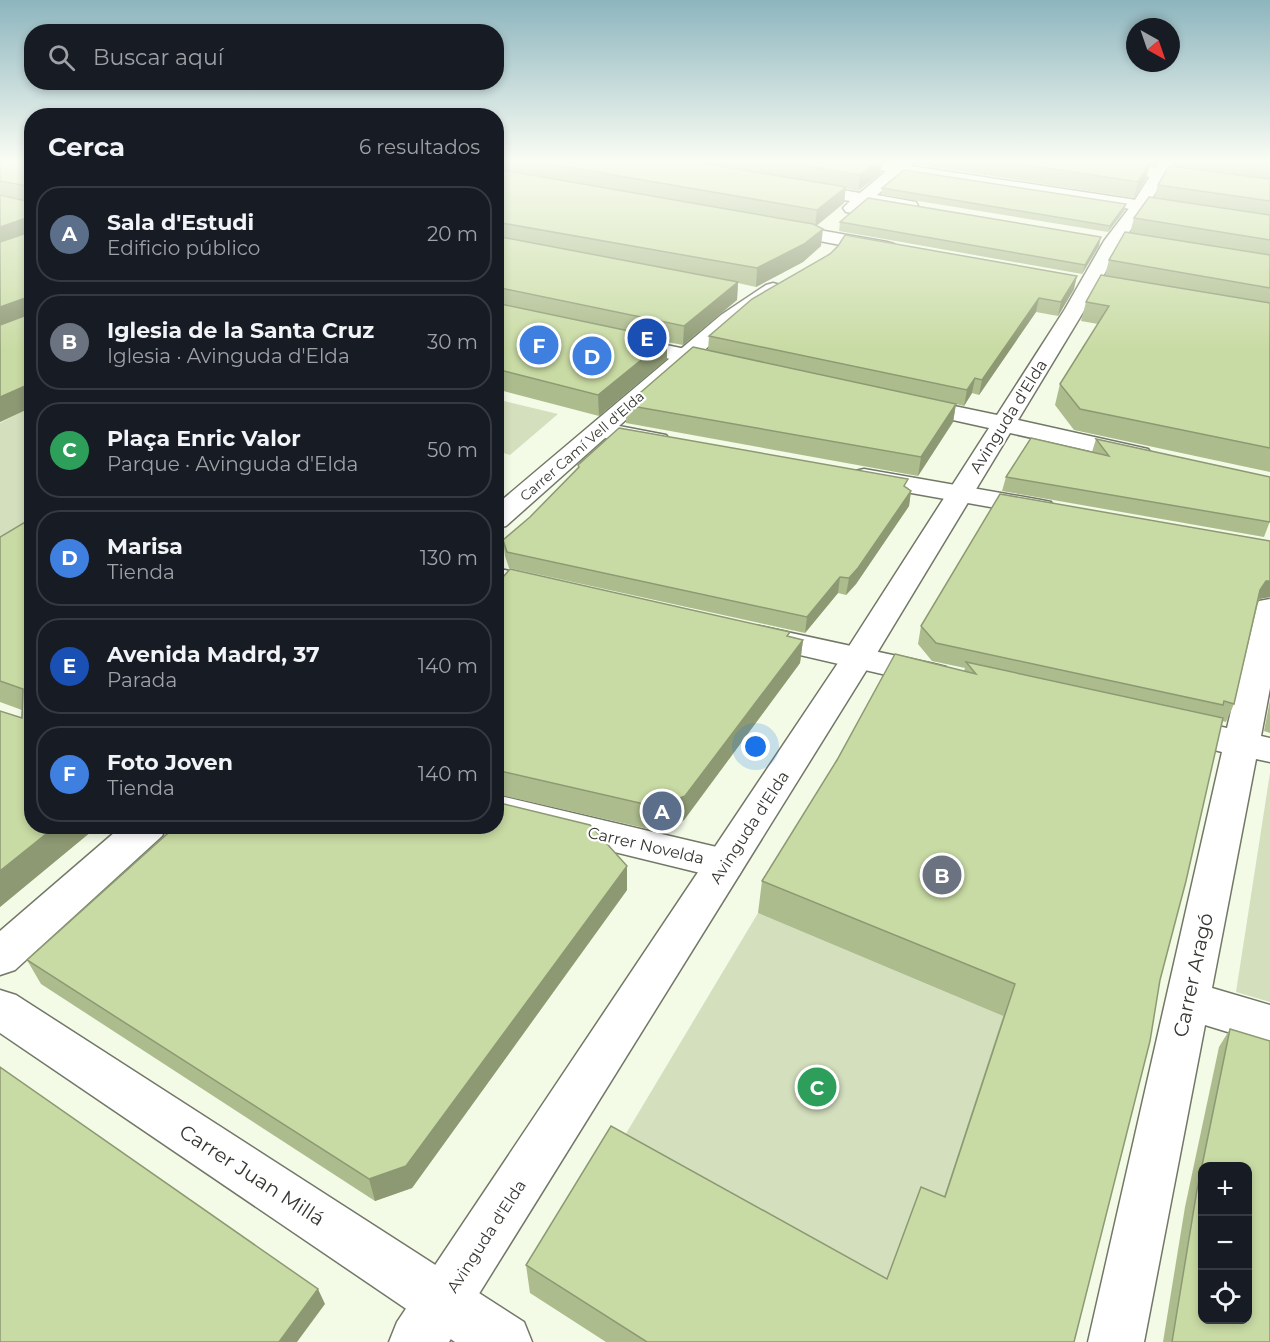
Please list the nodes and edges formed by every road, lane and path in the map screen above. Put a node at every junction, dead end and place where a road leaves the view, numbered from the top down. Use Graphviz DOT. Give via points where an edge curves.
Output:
graph roads {
  1 [pos="760,225"];
  2 [pos="832,225"];
  3 [pos="1125,225"];
  4 [pos="819,236"];
  5 [pos="1090,237"];
  6 [pos="1113,241"];
  7 [pos="1135,245"];
  8 [pos="903,251"];
  9 [pos="822,259"];
  10 [pos="796,276"];
  11 [pos="1066,279"];
  12 [pos="1090,283"];
  13 [pos="1112,287"];
  14 [pos="736,292"];
  15 [pos="759,296"];
  16 [pos="608,338"];
  17 [pos="686,356"];
  18 [pos="754,370"];
  19 [pos="890,399"];
  20 [pos="1003,424"];
  21 [pos="599,430"];
  22 [pos="680,444"];
  23 [pos="1166,459"];
  24 [pos="840,473"];
  25 [pos="959,494"];
  26 [pos="1063,512"];
  27 [pos="504,513"];
  28 [pos="504,579"];
  29 [pos="578,595"];
  30 [pos="1270,608"];
  31 [pos="729,629"];
  32 [pos="858,658"];
  33 [pos="962,681"];
  34 [pos="1148,723"];
  35 [pos="1256,747"];
  36 [pos="504,811"];
  37 [pos="139,834"];
  38 [pos="725,864"];
  39 [pos="0,957"];
  40 [pos="1188,1000"];
  41 [pos="0,1009"];
  42 [pos="1270,1025"];
  43 [pos="443,1301"];
  44 [pos="417,1342"];
  45 [pos="504,1342"];
  46 [pos="1116,1342"];
  1 -- 4 [label="street"];
  2 -- 4 [label="street"];
  3 -- 6 [label="street, Avinguda d'Elda"];
  4 -- 8 [label="street"];
  4 -- 9 [label="street" via="831,240 834,246"];
  5 -- 6 [label="street"];
  6 -- 7 [label="street"];
  6 -- 12 [label="street, Avinguda d'Elda"];
  10 -- 15 [label="street, Carrer Camí Vell d'Elda"];
  11 -- 12 [label="street"];
  12 -- 13 [label="street"];
  12 -- 20 [label="street, Avinguda d'Elda"];
  14 -- 15 [label="street"];
  15 -- 17 [label="street, Carrer Camí Vell d'Elda"];
  16 -- 17 [label="street"];
  17 -- 18 [label="street"];
  17 -- 21 [label="street, Carrer Camí Vell d'Elda"];
  19 -- 20 [label="street"];
  20 -- 23 [label="street"];
  20 -- 25 [label="street, Avinguda d'Elda"];
  21 -- 22 [label="street"];
  21 -- 27 [label="street, Carrer Camí Vell d'Elda"];
  24 -- 25 [label="street"];
  25 -- 26 [label="street"];
  25 -- 32 [label="street, Avinguda d'Elda"];
  28 -- 29 [label="street"];
  30 -- 35 [label="street, Carrer Aragó"];
  31 -- 32 [label="street"];
  32 -- 33 [label="street"];
  32 -- 38 [label="street, Avinguda d'Elda"];
  34 -- 35 [label="street"];
  35 -- 40 [label="street, Carrer Aragó"];
  36 -- 38 [label="street, Carrer Novelda"];
  37 -- 39 [label="street"];
  38 -- 43 [label="street, Avinguda d'Elda"];
  40 -- 42 [label="street"];
  40 -- 46 [label="street, Carrer Aragó"];
  41 -- 43 [label="street, Carrer Juan Millá"];
  43 -- 44 [label="street, Avinguda d'Elda"];
  43 -- 45 [label="street, Carrer Juan Millá"];
}
